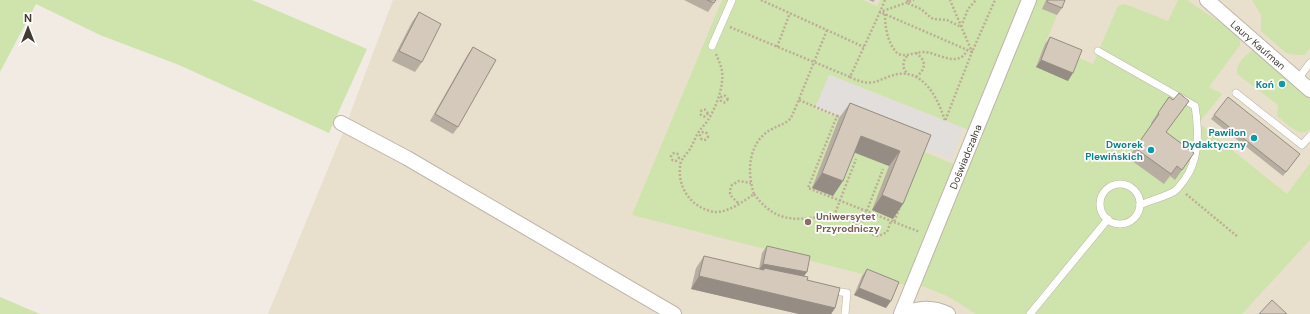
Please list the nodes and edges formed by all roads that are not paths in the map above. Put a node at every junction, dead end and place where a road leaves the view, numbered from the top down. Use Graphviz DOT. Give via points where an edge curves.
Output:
graph roads {
  1 [pos="732,0"];
  2 [pos="1029,0"];
  3 [pos="1207,0"];
  4 [pos="712,46"];
  5 [pos="1098,51"];
  6 [pos="1310,63"];
  7 [pos="1298,79"];
  8 [pos="1310,90"];
  9 [pos="1236,93"];
  10 [pos="341,123"];
  11 [pos="1310,136"];
  12 [pos="1140,205"];
  13 [pos="1108,219"];
  14 [pos="823,288"];
  15 [pos="674,314"];
  16 [pos="845,314"];
  17 [pos="902,314"];
  18 [pos="948,314"];
  19 [pos="1030,314"];
  1 -- 4 [label="lane"];
  2 -- 17 [label="street, Doświadczalna"];
  3 -- 7 [label="street, Laury Kaufman"];
  5 -- 12 [label="lane" via="1195,106 1198,132 1196,151 1189,174 1176,190"];
  6 -- 7 [label="lane"];
  7 -- 8 [label="street, Laury Kaufman"];
  9 -- 11 [label="lane" via="1302,145"];
  10 -- 15 [label="street" via="408,158"];
  12 -- 13 [label="lane" via="1135,217 1123,224"];
  12 -- 13 [label="lane" via="1137,194 1131,187 1121,184 1109,187 1104,192 1100,206"];
  13 -- 19 [label="lane"];
  14 -- 16 [label="lane" via="847,293"];
  17 -- 18 [label="street" via="917,309 942,311"];
}
